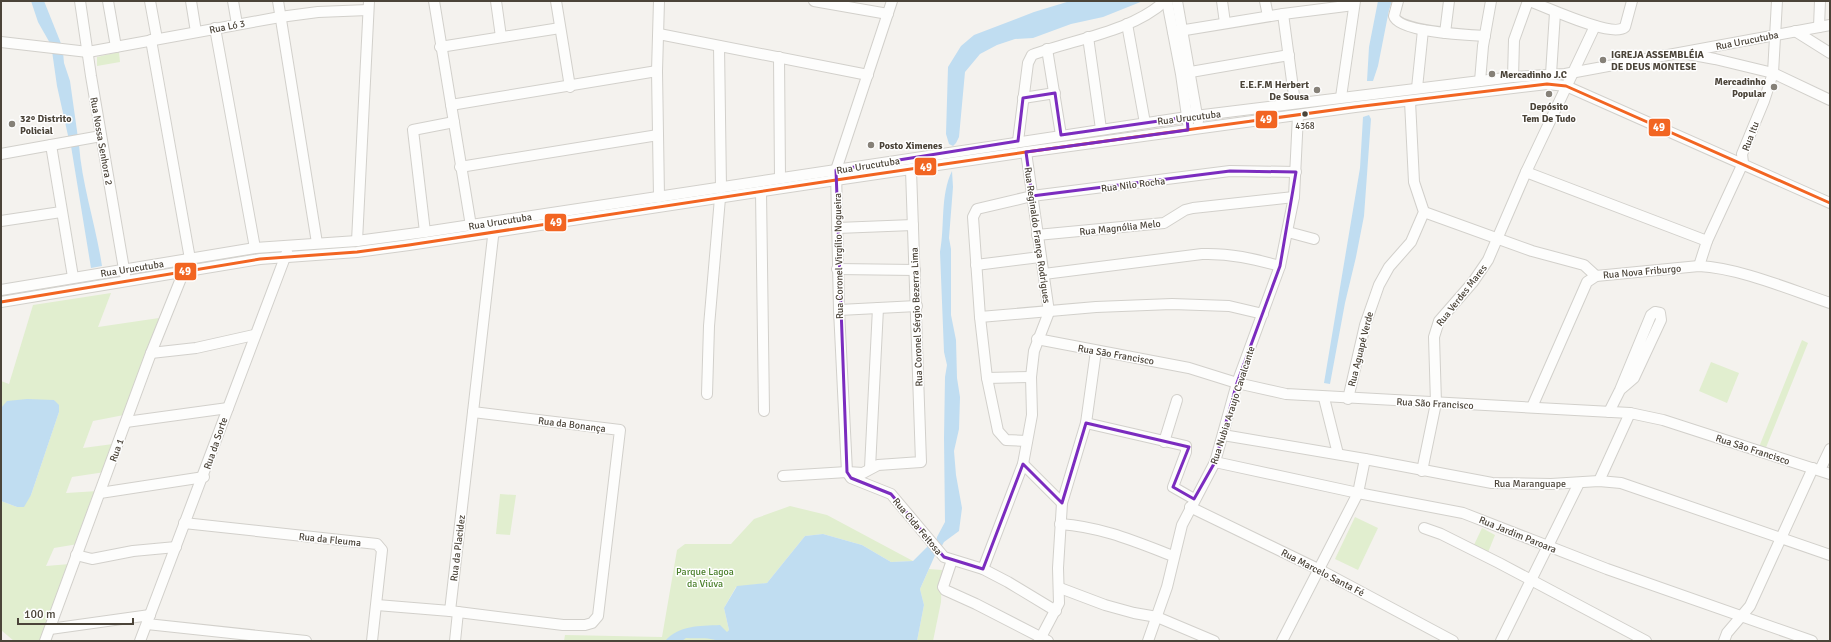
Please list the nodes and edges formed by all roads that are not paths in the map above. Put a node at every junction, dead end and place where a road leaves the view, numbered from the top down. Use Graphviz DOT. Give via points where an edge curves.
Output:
graph roads {
  1 [pos="80,1"];
  2 [pos="108,1"];
  3 [pos="150,1"];
  4 [pos="191,1"];
  5 [pos="233,1"];
  6 [pos="278,1"];
  7 [pos="318,1"];
  8 [pos="434,1"];
  9 [pos="496,1"];
  10 [pos="556,1"];
  11 [pos="659,1"];
  12 [pos="814,1"];
  13 [pos="892,1"];
  14 [pos="1166,1"];
  15 [pos="1177,1"];
  16 [pos="1222,1"];
  17 [pos="1265,1"];
  18 [pos="1398,1"];
  19 [pos="1449,1"];
  20 [pos="1491,1"];
  21 [pos="1528,1"];
  22 [pos="1632,1"];
  23 [pos="1778,1"];
  24 [pos="1820,1"];
  25 [pos="1351,3"];
  26 [pos="368,5"];
  27 [pos="1309,6"];
  28 [pos="318,12"];
  29 [pos="1555,13"];
  30 [pos="888,14"];
  31 [pos="1283,14"];
  32 [pos="1268,16"];
  33 [pos="280,17"];
  34 [pos="1226,23"];
  35 [pos="237,24"];
  36 [pos="1127,24"];
  37 [pos="1830,25"];
  38 [pos="1594,26"];
  39 [pos="1819,27"];
  40 [pos="215,28"];
  41 [pos="560,28"];
  42 [pos="1423,30"];
  43 [pos="1178,31"];
  44 [pos="1795,31"];
  45 [pos="196,32"];
  46 [pos="1444,33"];
  47 [pos="658,34"];
  48 [pos="1775,34"];
  49 [pos="1484,36"];
  50 [pos="501,37"];
  51 [pos="1088,37"];
  52 [pos="154,39"];
  53 [pos="1,42"];
  54 [pos="719,46"];
  55 [pos="116,47"];
  56 [pos="440,47"];
  57 [pos="1047,49"];
  58 [pos="88,52"];
  59 [pos="1680,53"];
  60 [pos="1830,53"];
  61 [pos="1289,55"];
  62 [pos="780,57"];
  63 [pos="657,71"];
  64 [pos="1185,72"];
  65 [pos="1574,73"];
  66 [pos="1773,73"];
  67 [pos="1551,74"];
  68 [pos="868,75"];
  69 [pos="1513,77"];
  70 [pos="1480,81"];
  71 [pos="570,86"];
  72 [pos="1566,86"];
  73 [pos="1417,88"];
  74 [pos="1055,93"];
  75 [pos="1341,97"];
  76 [pos="1023,98"];
  77 [pos="1830,100"];
  78 [pos="1410,101"];
  79 [pos="1295,103"];
  80 [pos="451,105"];
  81 [pos="1298,115"];
  82 [pos="1192,116"];
  83 [pos="454,122"];
  84 [pos="1145,123"];
  85 [pos="1199,128"];
  86 [pos="1102,129"];
  87 [pos="1188,130"];
  88 [pos="658,135"];
  89 [pos="1061,135"];
  90 [pos="101,136"];
  91 [pos="1018,141"];
  92 [pos="51,145"];
  93 [pos="1026,152"];
  94 [pos="1,154"];
  95 [pos="1742,163"];
  96 [pos="460,167"];
  97 [pos="911,170"];
  98 [pos="1296,172"];
  99 [pos="1526,172"];
  100 [pos="836,175"];
  101 [pos="780,178"];
  102 [pos="721,188"];
  103 [pos="761,192"];
  104 [pos="1032,196"];
  105 [pos="659,197"];
  106 [pos="1294,197"];
  107 [pos="720,198"];
  108 [pos="1830,203"];
  109 [pos="615,208"];
  110 [pos="596,211"];
  111 [pos="61,212"];
  112 [pos="1424,212"];
  113 [pos="1,221"];
  114 [pos="495,222"];
  115 [pos="913,225"];
  116 [pos="471,226"];
  117 [pos="837,228"];
  118 [pos="425,232"];
  119 [pos="1288,232"];
  120 [pos="494,234"];
  121 [pos="1037,235"];
  122 [pos="1496,238"];
  123 [pos="1314,239"];
  124 [pos="1707,240"];
  125 [pos="356,241"];
  126 [pos="317,243"];
  127 [pos="290,245"];
  128 [pos="255,248"];
  129 [pos="285,257"];
  130 [pos="1040,257"];
  131 [pos="190,259"];
  132 [pos="976,265"];
  133 [pos="1280,266"];
  134 [pos="1699,266"];
  135 [pos="124,269"];
  136 [pos="837,269"];
  137 [pos="915,270"];
  138 [pos="184,271"];
  139 [pos="1044,274"];
  140 [pos="1596,276"];
  141 [pos="73,277"];
  142 [pos="126,281"];
  143 [pos="1,290"];
  144 [pos="1,302"];
  145 [pos="1830,303"];
  146 [pos="917,306"];
  147 [pos="878,308"];
  148 [pos="839,310"];
  149 [pos="1049,312"];
  150 [pos="1262,314"];
  151 [pos="980,317"];
  152 [pos="254,336"];
  153 [pos="1037,339"];
  154 [pos="1638,345"];
  155 [pos="1648,349"];
  156 [pos="1096,351"];
  157 [pos="151,353"];
  158 [pos="1629,364"];
  159 [pos="1639,369"];
  160 [pos="1031,377"];
  161 [pos="988,378"];
  162 [pos="1237,383"];
  163 [pos="1620,390"];
  164 [pos="707,394"];
  165 [pos="1324,398"];
  166 [pos="1348,399"];
  167 [pos="1177,400"];
  168 [pos="1436,403"];
  169 [pos="228,408"];
  170 [pos="1532,408"];
  171 [pos="764,411"];
  172 [pos="473,412"];
  173 [pos="1609,412"];
  174 [pos="1630,413"];
  175 [pos="126,422"];
  176 [pos="1086,423"];
  177 [pos="1223,435"];
  178 [pos="1027,441"];
  179 [pos="1164,442"];
  180 [pos="1830,449"];
  181 [pos="1338,454"];
  182 [pos="1365,459"];
  183 [pos="1215,462"];
  184 [pos="1023,464"];
  185 [pos="870,468"];
  186 [pos="1817,469"];
  187 [pos="1422,471"];
  188 [pos="846,472"];
  189 [pos="1830,474"];
  190 [pos="783,476"];
  191 [pos="204,477"];
  192 [pos="1599,481"];
  193 [pos="1579,483"];
  194 [pos="100,493"];
  195 [pos="1358,493"];
  196 [pos="1062,503"];
  197 [pos="1192,503"];
  198 [pos="184,523"];
  199 [pos="1060,524"];
  200 [pos="1424,528"];
  201 [pos="1781,538"];
  202 [pos="1548,546"];
  203 [pos="176,547"];
  204 [pos="76,555"];
  205 [pos="1830,555"];
  206 [pos="1173,556"];
  207 [pos="952,560"];
  208 [pos="983,569"];
  209 [pos="1320,570"];
  210 [pos="1531,581"];
  211 [pos="1060,588"];
  212 [pos="377,605"];
  213 [pos="1056,611"];
  214 [pos="454,612"];
  215 [pos="1157,617"];
  216 [pos="1742,617"];
  217 [pos="148,620"];
  218 [pos="50,629"];
  219 [pos="1043,640"];
  220 [pos="46,641"];
  221 [pos="140,641"];
  222 [pos="306,641"];
  223 [pos="372,641"];
  224 [pos="455,641"];
  225 [pos="1148,641"];
  226 [pos="1214,641"];
  227 [pos="1282,641"];
  228 [pos="1453,641"];
  229 [pos="1501,641"];
  230 [pos="1646,641"];
  231 [pos="1724,641"];
  232 [pos="1812,641"];
  1 -- 58 [label="street, Rua Nossa Senhora 2"];
  2 -- 55 [label="street"];
  3 -- 52 [label="street"];
  4 -- 45 [label="street"];
  5 -- 35 [label="street"];
  6 -- 33 [label="street"];
  7 -- 28 [label="street"];
  8 -- 56 [label="street"];
  9 -- 50 [label="street"];
  10 -- 41 [label="street"];
  11 -- 47 [label="street"];
  12 -- 30 [label="street"];
  13 -- 30 [label="street, Rua Coronel Virgílio Nogueira"];
  14 -- 36 [label="street"];
  14 -- 43 [label="street"];
  15 -- 43 [label="street"];
  16 -- 34 [label="street"];
  17 -- 32 [label="street"];
  18 -- 42 [label="street" via="1395,19 1399,23"];
  19 -- 46 [label="street"];
  20 -- 49 [label="street"];
  21 -- 29 [label="street" via="1546,6"];
  21 -- 69 [label="street" via="1514,40"];
  22 -- 38 [label="street" via="1623,29"];
  23 -- 48 [label="street, Rua Itu"];
  24 -- 39 [label="street"];
  25 -- 27 [label="street"];
  25 -- 75 [label="street"];
  26 -- 28 [label="street, Rua Ló 3"];
  26 -- 125 [label="street"];
  27 -- 31 [label="street"];
  28 -- 33 [label="street, Rua Ló 3"];
  29 -- 38 [label="street"];
  29 -- 67 [label="street"];
  30 -- 68 [label="street, Rua Coronel Virgílio Nogueira"];
  31 -- 32 [label="street"];
  31 -- 61 [label="street"];
  32 -- 34 [label="street"];
  33 -- 35 [label="street, Rua Ló 3"];
  33 -- 126 [label="street"];
  34 -- 43 [label="street"];
  35 -- 40 [label="street, Rua Ló 3"];
  36 -- 51 [label="street"];
  36 -- 84 [label="street"];
  37 -- 39 [label="street, Rua Urucutuba"];
  38 -- 65 [label="street"];
  39 -- 44 [label="street, Rua Urucutuba"];
  40 -- 45 [label="street, Rua Ló 3"];
  40 -- 128 [label="street"];
  41 -- 50 [label="street"];
  41 -- 71 [label="street"];
  42 -- 46 [label="street"];
  42 -- 73 [label="street"];
  43 -- 64 [label="street"];
  44 -- 48 [label="street, Rua Urucutuba"];
  44 -- 60 [label="street"];
  45 -- 52 [label="street, Rua Ló 3"];
  46 -- 49 [label="street"];
  47 -- 54 [label="street"];
  47 -- 63 [label="street"];
  48 -- 59 [label="street, Rua Urucutuba"];
  48 -- 66 [label="street, Rua Itu"];
  49 -- 70 [label="street"];
  50 -- 56 [label="street"];
  51 -- 57 [label="street"];
  51 -- 86 [label="street"];
  52 -- 55 [label="street, Rua Ló 3"];
  52 -- 131 [label="street"];
  53 -- 58 [label="street, Rua Ló 3"];
  54 -- 62 [label="street"];
  54 -- 102 [label="street"];
  55 -- 58 [label="street, Rua Ló 3"];
  56 -- 80 [label="street"];
  57 -- 74 [label="street"];
  57 -- 76 [label="street" via="1029,58"];
  58 -- 90 [label="street, Rua Nossa Senhora 2"];
  59 -- 65 [label="street, Rua Urucutuba"];
  59 -- 66 [label="street"];
  61 -- 64 [label="street"];
  61 -- 79 [label="street"];
  62 -- 68 [label="street"];
  62 -- 101 [label="street"];
  63 -- 71 [label="street"];
  63 -- 88 [label="street"];
  64 -- 82 [label="street"];
  65 -- 67 [label="street, Rua Urucutuba"];
  65 -- 72 [label="street, Rua Verdes Mares"];
  66 -- 77 [label="street"];
  66 -- 95 [label="street, Rua Itu" via="1742,154"];
  67 -- 69 [label="street, Rua Urucutuba"];
  68 -- 100 [label="street, Rua Coronel Virgílio Nogueira"];
  69 -- 70 [label="street, Rua Urucutuba"];
  70 -- 73 [label="street, Rua Urucutuba"];
  71 -- 80 [label="street"];
  72 -- 78 [label="street, Rua Urucutuba" via="1535,85"];
  72 -- 95 [label="street, Rua Urucutuba"];
  72 -- 99 [label="street, Rua Verdes Mares"];
  73 -- 75 [label="street, Rua Urucutuba"];
  74 -- 76 [label="street"];
  74 -- 89 [label="street"];
  75 -- 79 [label="street, Rua Urucutuba"];
  76 -- 91 [label="street"];
  78 -- 81 [label="street, Rua Urucutuba"];
  78 -- 112 [label="street" via="1413,177"];
  79 -- 82 [label="street, Rua Urucutuba"];
  80 -- 83 [label="street"];
  81 -- 85 [label="street, Rua Urucutuba"];
  81 -- 98 [label="street, Rua Nubia Araujo Cavalcante"];
  82 -- 84 [label="street, Rua Urucutuba"];
  82 -- 85 [label="street"];
  82 -- 87 [label="street"];
  83 -- 96 [label="street"];
  83 -- 118 [label="street" via="413,130"];
  84 -- 86 [label="street, Rua Urucutuba"];
  85 -- 87 [label="street, Rua Urucutuba"];
  86 -- 89 [label="street, Rua Urucutuba"];
  87 -- 93 [label="street, Rua Urucutuba"];
  88 -- 96 [label="street"];
  88 -- 105 [label="street"];
  89 -- 91 [label="street, Rua Urucutuba"];
  90 -- 92 [label="street"];
  90 -- 135 [label="street, Rua Nossa Senhora 2"];
  91 -- 100 [label="street, Rua Urucutuba"];
  92 -- 94 [label="street"];
  92 -- 111 [label="street"];
  93 -- 97 [label="street, Rua Urucutuba"];
  93 -- 104 [label="street, Rua Reginaldo França Rodrigues"];
  95 -- 108 [label="street, Rua Urucutuba"];
  95 -- 124 [label="street, Rua Itu"];
  96 -- 116 [label="street"];
  97 -- 100 [label="street, Rua Urucutuba"];
  97 -- 115 [label="street, Rua Coronel Sérgio Bezerra Lima"];
  98 -- 104 [label="street, Rua Nilo Rocha" via="1230,171"];
  98 -- 106 [label="street, Rua Nubia Araujo Cavalcante"];
  99 -- 122 [label="street, Rua Verdes Mares"];
  99 -- 124 [label="street"];
  100 -- 101 [label="street, Rua Urucutuba"];
  100 -- 103 [label="street, Rua Urucutuba"];
  100 -- 117 [label="street, Rua Coronel Virgílio Nogueira"];
  101 -- 102 [label="street, Rua Urucutuba"];
  102 -- 105 [label="street, Rua Urucutuba"];
  103 -- 107 [label="street, Rua Urucutuba"];
  103 -- 171 [label="street"];
  104 -- 121 [label="street, Rua Reginaldo França Rodrigues"];
  104 -- 132 [label="street, Rua Nilo Rocha" via="977,209 974,214"];
  105 -- 109 [label="street, Rua Urucutuba"];
  106 -- 119 [label="street, Rua Nubia Araujo Cavalcante"];
  106 -- 121 [label="street, Rua Magnólia Melo" via="1193,208 1164,223"];
  107 -- 109 [label="street, Rua Urucutuba"];
  107 -- 164 [label="street" via="709,326"];
  109 -- 110 [label="street, Rua Urucutuba"];
  110 -- 114 [label="street, Rua Urucutuba"];
  110 -- 120 [label="street, Rua Urucutuba"];
  111 -- 113 [label="street"];
  111 -- 141 [label="street"];
  112 -- 122 [label="street"];
  112 -- 166 [label="street, Rua Aguapé Verde" via="1411,242 1389,267 1379,285 1365,325"];
  114 -- 116 [label="street, Rua Urucutuba"];
  114 -- 120 [label="street"];
  115 -- 117 [label="street"];
  115 -- 137 [label="street, Rua Coronel Sérgio Bezerra Lima"];
  116 -- 118 [label="street, Rua Urucutuba"];
  117 -- 136 [label="street, Rua Coronel Virgílio Nogueira"];
  118 -- 125 [label="street, Rua Urucutuba"];
  119 -- 123 [label="street"];
  119 -- 133 [label="street, Rua Nubia Araujo Cavalcante"];
  120 -- 129 [label="street, Rua Urucutuba" via="357,252"];
  120 -- 172 [label="street"];
  121 -- 130 [label="street, Rua Reginaldo França Rodrigues"];
  122 -- 140 [label="street" via="1584,265"];
  122 -- 168 [label="street, Rua Verdes Mares" via="1488,260 1436,328"];
  124 -- 134 [label="street, Rua Itu"];
  125 -- 126 [label="street, Rua Urucutuba"];
  126 -- 127 [label="street, Rua Urucutuba"];
  127 -- 128 [label="street, Rua Urucutuba"];
  127 -- 129 [label="street, Rua da Sorte"];
  128 -- 131 [label="street, Rua Urucutuba"];
  129 -- 138 [label="street, Rua Urucutuba"];
  129 -- 152 [label="street, Rua da Sorte"];
  130 -- 132 [label="street"];
  130 -- 139 [label="street, Rua Reginaldo França Rodrigues"];
  131 -- 135 [label="street, Rua Urucutuba"];
  132 -- 151 [label="street"];
  133 -- 139 [label="street" via="1220,253"];
  133 -- 150 [label="street, Rua Nubia Araujo Cavalcante"];
  134 -- 140 [label="street, Rua Nova Friburgo"];
  134 -- 145 [label="street, Rua Nova Friburgo" via="1710,266 1750,277"];
  135 -- 141 [label="street, Rua Urucutuba"];
  135 -- 142 [label="street, Rua Nossa Senhora 2"];
  136 -- 137 [label="street"];
  136 -- 148 [label="street, Rua Coronel Virgílio Nogueira"];
  137 -- 146 [label="street, Rua Coronel Sérgio Bezerra Lima"];
  138 -- 142 [label="street, Rua Urucutuba"];
  138 -- 157 [label="street, Rua 1"];
  139 -- 149 [label="street, Rua Reginaldo França Rodrigues"];
  140 -- 170 [label="street, Rua Nova Friburgo" via="1587,282"];
  141 -- 143 [label="street, Rua Urucutuba"];
  142 -- 144 [label="street, Rua Urucutuba"];
  146 -- 147 [label="street"];
  146 -- 185 [label="street, Rua Coronel Sérgio Bezerra Lima" via="920,463 878,465"];
  147 -- 148 [label="street"];
  147 -- 185 [label="street"];
  148 -- 188 [label="street, Rua Coronel Virgílio Nogueira"];
  149 -- 150 [label="street" via="1172,304 1229,306"];
  149 -- 151 [label="street"];
  149 -- 153 [label="street, Rua Reginaldo França Rodrigues"];
  150 -- 162 [label="street, Rua Nubia Araujo Cavalcante"];
  151 -- 161 [label="street"];
  152 -- 157 [label="street" via="196,348"];
  152 -- 169 [label="street, Rua da Sorte"];
  153 -- 156 [label="street, Rua São Francisco"];
  153 -- 160 [label="street, Rua Reginaldo França Rodrigues"];
  154 -- 155 [label="street"];
  154 -- 155 [label="street" via="1651,315 1657,312 1662,318"];
  154 -- 158 [label="street"];
  155 -- 159 [label="street"];
  156 -- 162 [label="street, Rua São Francisco" via="1189,368"];
  156 -- 176 [label="street"];
  157 -- 175 [label="street, Rua 1"];
  158 -- 159 [label="street"];
  158 -- 163 [label="street"];
  159 -- 163 [label="street" via="1634,378"];
  160 -- 161 [label="street"];
  160 -- 178 [label="street, Rua Reginaldo França Rodrigues" via="1032,415"];
  161 -- 178 [label="street" via="998,431 1006,440"];
  162 -- 165 [label="street, Rua São Francisco" via="1286,394"];
  162 -- 177 [label="street, Rua Nubia Araujo Cavalcante"];
  163 -- 173 [label="street"];
  165 -- 166 [label="street, Rua São Francisco"];
  165 -- 181 [label="street"];
  166 -- 168 [label="street, Rua São Francisco"];
  167 -- 179 [label="street"];
  168 -- 170 [label="street, Rua São Francisco"];
  168 -- 187 [label="street, Rua Verdes Mares"];
  169 -- 175 [label="street"];
  169 -- 191 [label="street, Rua da Sorte"];
  170 -- 173 [label="street, Rua São Francisco"];
  172 -- 214 [label="street, Rua da Placidez"];
  172 -- 214 [label="street, Rua da Bonança" via="620,430 596,620 585,625 563,625"];
  173 -- 174 [label="street, Rua São Francisco"];
  174 -- 186 [label="street, Rua São Francisco" via="1662,420"];
  174 -- 192 [label="street"];
  175 -- 194 [label="street, Rua 1"];
  176 -- 179 [label="street"];
  176 -- 196 [label="street"];
  177 -- 181 [label="street, Rua Maranguape"];
  177 -- 183 [label="street, Rua Nubia Araujo Cavalcante"];
  178 -- 184 [label="street, Rua Reginaldo França Rodrigues"];
  179 -- 197 [label="street, Rua Marcelo Santa Fé" via="1186,446 1173,487"];
  180 -- 186 [label="street"];
  181 -- 182 [label="street, Rua Maranguape"];
  182 -- 187 [label="street, Rua Maranguape"];
  182 -- 195 [label="street"];
  183 -- 195 [label="street, Rua Jardim Paroara"];
  183 -- 197 [label="street, Rua Nubia Araujo Cavalcante"];
  184 -- 196 [label="street"];
  184 -- 208 [label="street, Rua Reginaldo França Rodrigues"];
  185 -- 188 [label="street" via="863,473"];
  186 -- 189 [label="street, Rua São Francisco"];
  186 -- 201 [label="street"];
  187 -- 193 [label="street, Rua Maranguape" via="1509,485"];
  188 -- 190 [label="street"];
  188 -- 207 [label="street, Rua Cida Feitosa" via="851,478 891,494 937,550"];
  191 -- 194 [label="street"];
  191 -- 198 [label="street, Rua da Sorte"];
  192 -- 193 [label="street, Rua Maranguape"];
  192 -- 201 [label="street, Rua Maranguape" via="1622,483"];
  193 -- 202 [label="street"];
  194 -- 204 [label="street, Rua 1"];
  195 -- 202 [label="street, Rua Jardim Paroara" via="1464,513"];
  195 -- 209 [label="street"];
  196 -- 199 [label="street"];
  197 -- 206 [label="street, Rua Nubia Araujo Cavalcante"];
  197 -- 209 [label="street, Rua Marcelo Santa Fé"];
  198 -- 203 [label="street, Rua da Sorte"];
  198 -- 212 [label="street, Rua da Fleuma" via="376,544 382,550"];
  199 -- 206 [label="street" via="1086,526"];
  199 -- 211 [label="street"];
  200 -- 210 [label="street"];
  201 -- 205 [label="street, Rua Maranguape"];
  201 -- 216 [label="street" via="1750,606"];
  202 -- 210 [label="street"];
  202 -- 216 [label="street, Rua Jardim Paroara"];
  203 -- 204 [label="street" via="133,551 92,559"];
  203 -- 217 [label="street, Rua da Sorte"];
  204 -- 218 [label="street, Rua 1"];
  206 -- 215 [label="street, Rua Nubia Araujo Cavalcante" via="1167,587"];
  207 -- 208 [label="street, Rua Cida Feitosa"];
  207 -- 219 [label="street" via="944,590"];
  208 -- 213 [label="street, Rua Cida Feitosa"];
  209 -- 227 [label="street"];
  209 -- 228 [label="street, Rua Marcelo Santa Fé"];
  210 -- 229 [label="street"];
  210 -- 230 [label="street"];
  211 -- 213 [label="street"];
  211 -- 215 [label="street" via="1105,605"];
  212 -- 214 [label="street"];
  212 -- 223 [label="street, Rua da Fleuma"];
  213 -- 219 [label="street"];
  214 -- 224 [label="street, Rua da Placidez"];
  215 -- 225 [label="street, Rua Nubia Araujo Cavalcante"];
  215 -- 226 [label="street"];
  216 -- 231 [label="street" via="1727,633"];
  216 -- 232 [label="street, Rua Jardim Paroara"];
  217 -- 218 [label="street"];
  217 -- 221 [label="street, Rua da Sorte"];
  217 -- 222 [label="street"];
  218 -- 220 [label="street, Rua 1"];
}
